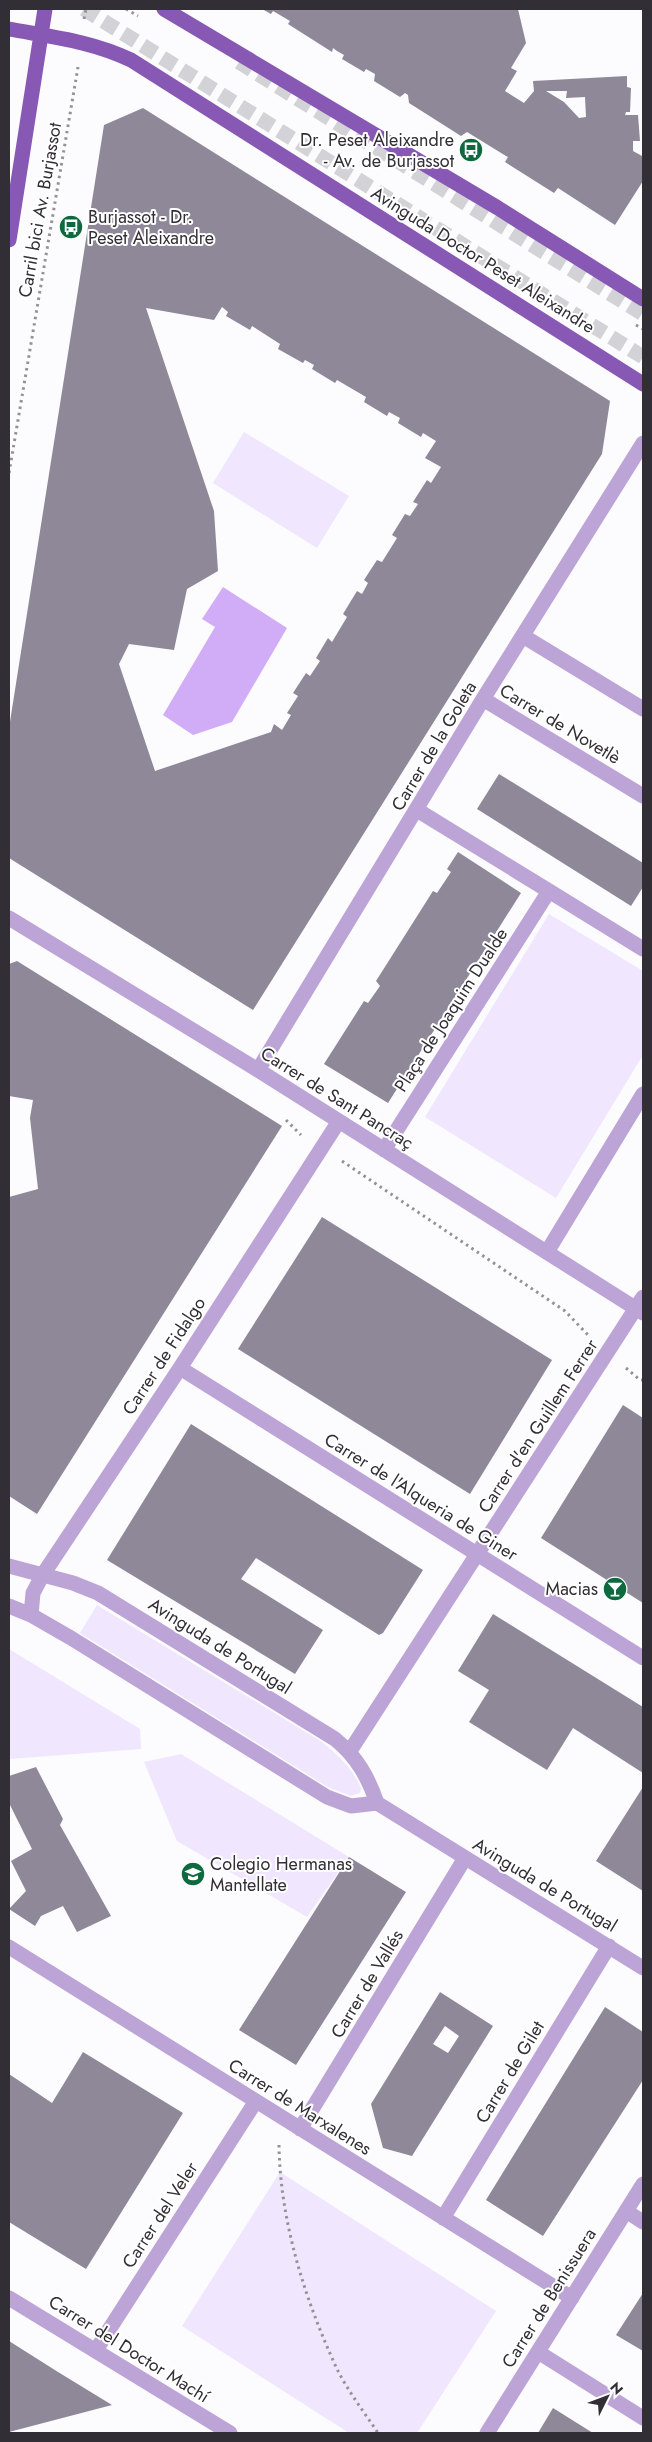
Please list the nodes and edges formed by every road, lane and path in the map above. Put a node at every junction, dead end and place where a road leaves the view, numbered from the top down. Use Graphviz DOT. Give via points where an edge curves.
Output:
graph roads {
  1 [pos="45,9"];
  2 [pos="167,10"];
  3 [pos="9,29"];
  4 [pos="41,35"];
  5 [pos="78,70"];
  6 [pos="9,240"];
  7 [pos="643,299"];
  8 [pos="643,384"];
  9 [pos="643,443"];
  10 [pos="9,473"];
  11 [pos="523,636"];
  12 [pos="483,700"];
  13 [pos="643,708"];
  14 [pos="643,796"];
  15 [pos="417,810"];
  16 [pos="549,891"];
  17 [pos="9,918"];
  18 [pos="642,945"];
  19 [pos="258,1070"];
  20 [pos="643,1094"];
  21 [pos="339,1121"];
  22 [pos="384,1150"];
  23 [pos="355,1168"];
  24 [pos="547,1252"];
  25 [pos="641,1306"];
  26 [pos="565,1311"];
  27 [pos="622,1365"];
  28 [pos="180,1368"];
  29 [pos="643,1380"];
  30 [pos="476,1554"];
  31 [pos="9,1566"];
  32 [pos="42,1576"];
  33 [pos="9,1606"];
  34 [pos="31,1615"];
  35 [pos="643,1658"];
  36 [pos="350,1752"];
  37 [pos="377,1803"];
  38 [pos="465,1858"];
  39 [pos="609,1946"];
  40 [pos="9,1948"];
  41 [pos="643,1968"];
  42 [pos="256,2101"];
  43 [pos="279,2116"];
  44 [pos="300,2129"];
  45 [pos="643,2184"];
  46 [pos="626,2211"];
  47 [pos="443,2218"];
  48 [pos="643,2222"];
  49 [pos="9,2298"];
  50 [pos="572,2298"];
  51 [pos="96,2350"];
  52 [pos="538,2352"];
  53 [pos="643,2418"];
  54 [pos="230,2433"];
  55 [pos="378,2433"];
  56 [pos="487,2433"];
  1 -- 4 [label="main road"];
  2 -- 7 [label="main road" via="490,203"];
  3 -- 4 [label="main road, Avinguda Doctor Peset Aleixandre"];
  4 -- 6 [label="main road"];
  4 -- 8 [label="main road, Avinguda Doctor Peset Aleixandre" via="81,41 131,60"];
  5 -- 10 [label="path, Carril bici Av. Burjassot"];
  9 -- 11 [label="street, Carrer de la Goleta"];
  11 -- 12 [label="street, Carrer de la Goleta"];
  11 -- 13 [label="street"];
  12 -- 14 [label="street, Carrer de Novetlè"];
  12 -- 15 [label="street, Carrer de la Goleta"];
  15 -- 16 [label="street"];
  15 -- 19 [label="street, Carrer de la Goleta"];
  16 -- 18 [label="street"];
  16 -- 22 [label="street, Plaça de Joaquim Dualde"];
  17 -- 19 [label="street, Carrer de Sant Pancraç"];
  19 -- 21 [label="street, Carrer de Sant Pancraç"];
  20 -- 24 [label="street"];
  21 -- 22 [label="street, Carrer de Sant Pancraç"];
  21 -- 28 [label="street, Carrer de Fidalgo"];
  22 -- 24 [label="street, Carrer de Sant Pancraç"];
  23 -- 26 [label="path"];
  24 -- 25 [label="street, Carrer de Sant Pancraç"];
  25 -- 30 [label="street, Carrer d'en Guillem Ferrer"];
  27 -- 29 [label="path"];
  28 -- 30 [label="street, Carrer de l'Alqueria de Giner"];
  28 -- 32 [label="street, Carrer de Fidalgo"];
  30 -- 35 [label="street, Carrer de l'Alqueria de Giner"];
  30 -- 36 [label="street, Carrer d'en Guillem Ferrer"];
  31 -- 32 [label="street, Avinguda de Portugal"];
  32 -- 34 [label="street, Carrer de Fidalgo" via="33,1593"];
  32 -- 36 [label="street, Avinguda de Portugal" via="98,1593 335,1739"];
  33 -- 34 [label="street"];
  34 -- 37 [label="street" via="327,1797 351,1806"];
  36 -- 37 [label="street, Avinguda de Portugal" via="361,1766"];
  37 -- 38 [label="street, Avinguda de Portugal"];
  38 -- 39 [label="street, Avinguda de Portugal"];
  38 -- 44 [label="street, Carrer de Vallés"];
  39 -- 41 [label="street, Avinguda de Portugal"];
  39 -- 47 [label="street, Carrer de Gilet"];
  40 -- 42 [label="street, Carrer de Marxalenes"];
  42 -- 43 [label="street, Carrer de Marxalenes"];
  42 -- 51 [label="street, Carrer del Veler"];
  43 -- 44 [label="street, Carrer de Marxalenes"];
  43 -- 55 [label="path" via="280,2172 290,2230 307,2294 338,2370"];
  44 -- 47 [label="street, Carrer de Marxalenes"];
  45 -- 46 [label="street, Carrer de Benissuera"];
  46 -- 48 [label="street"];
  46 -- 50 [label="street, Carrer de Benissuera"];
  47 -- 50 [label="street, Carrer de Marxalenes"];
  49 -- 51 [label="street, Carrer del Doctor Machí"];
  50 -- 52 [label="street, Carrer de Benissuera"];
  51 -- 54 [label="street, Carrer del Doctor Machí"];
  52 -- 53 [label="street"];
  52 -- 56 [label="street, Carrer de Benissuera"];
}
